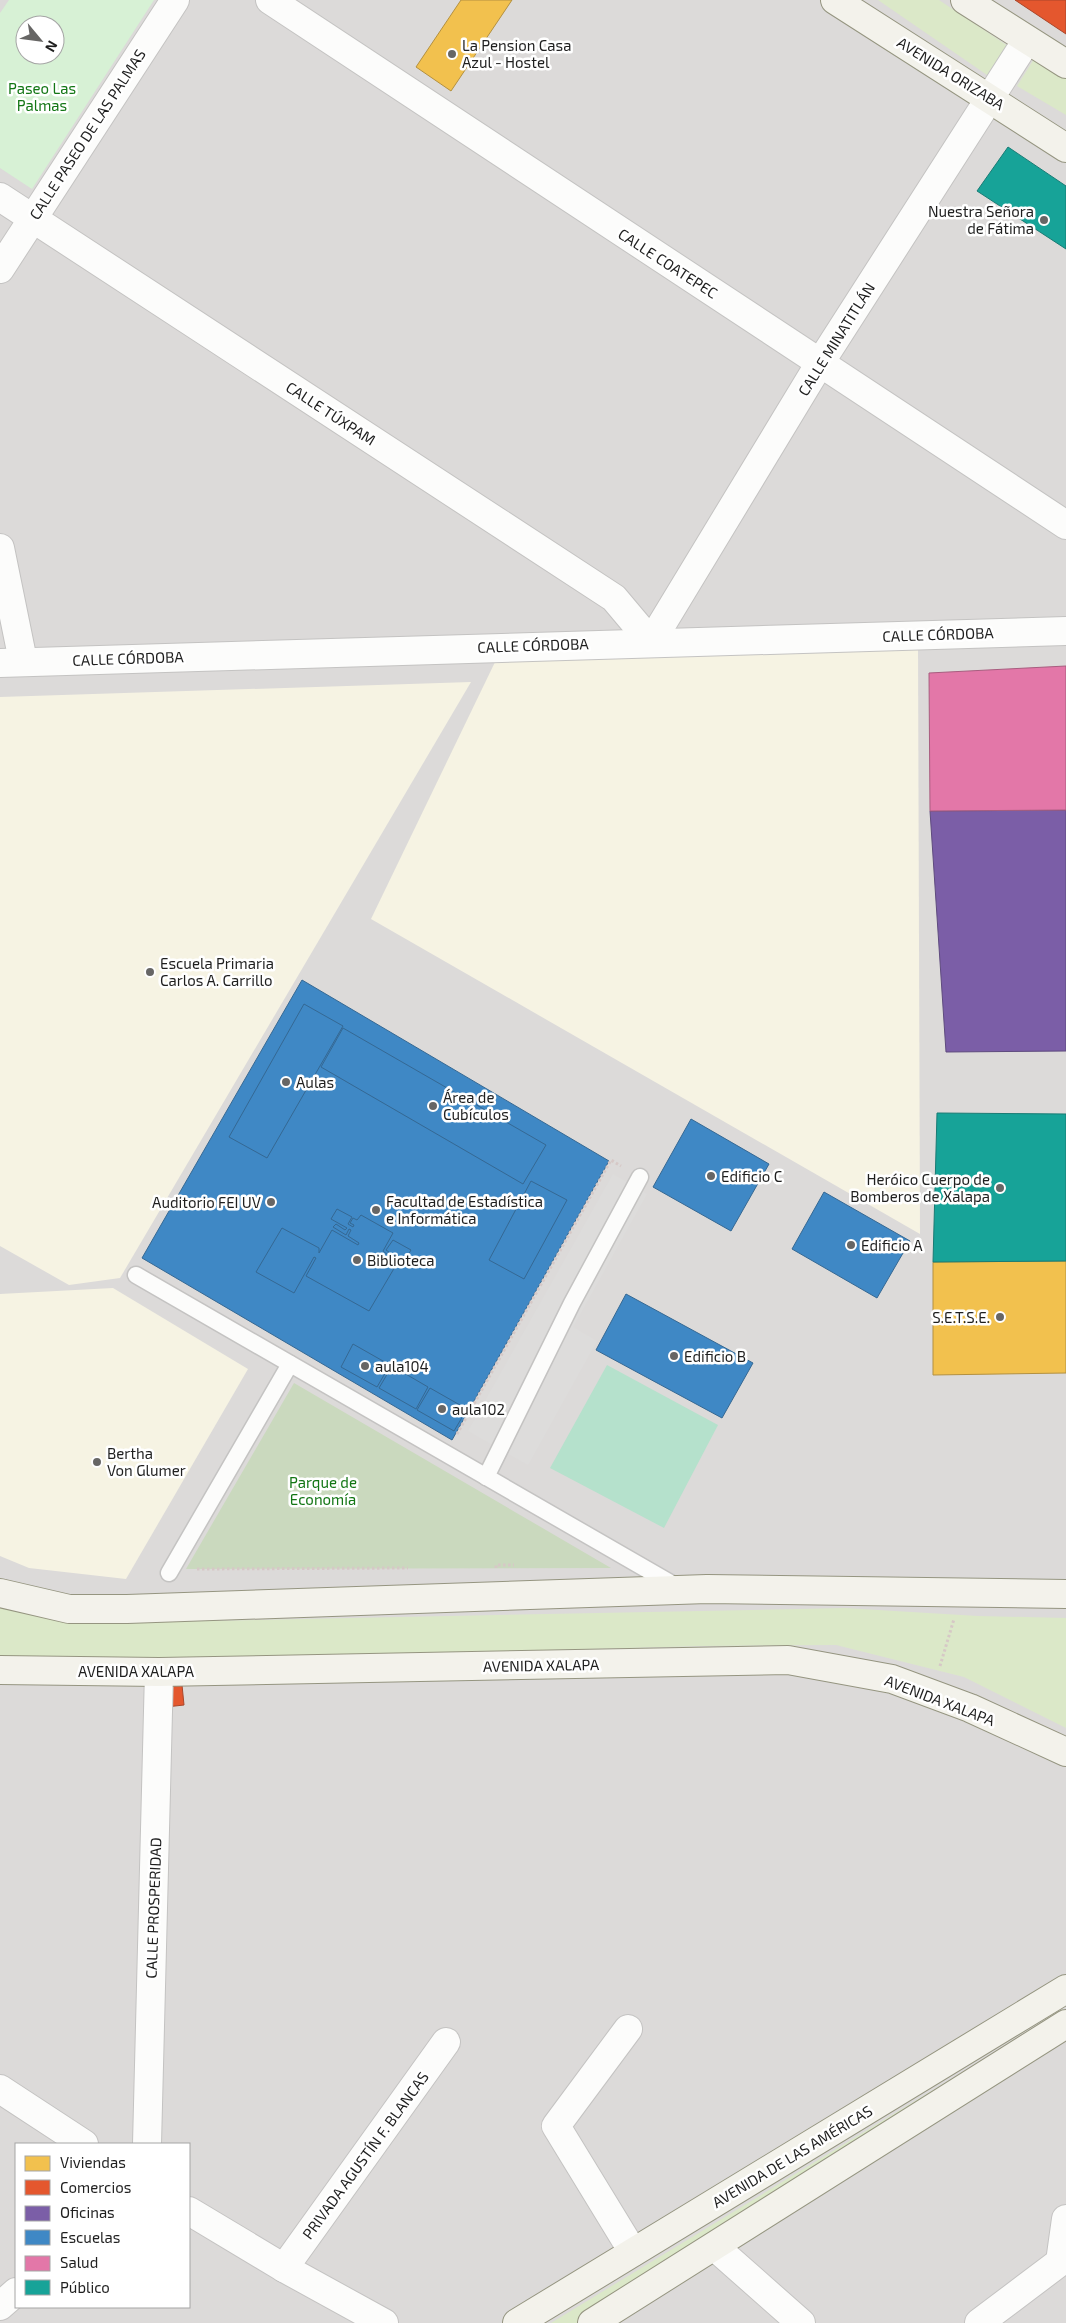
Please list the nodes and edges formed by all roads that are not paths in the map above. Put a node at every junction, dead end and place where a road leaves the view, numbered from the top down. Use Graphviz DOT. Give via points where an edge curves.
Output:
graph roads {
  1 [pos="175,0"];
  2 [pos="270,0"];
  3 [pos="835,0"];
  4 [pos="965,0"];
  5 [pos="1027,40"];
  6 [pos="1066,64"];
  7 [pos="989,97"];
  8 [pos="1066,148"];
  9 [pos="0,197"];
  10 [pos="33,218"];
  11 [pos="0,269"];
  12 [pos="820,363"];
  13 [pos="1066,525"];
  14 [pos="0,548"];
  15 [pos="1066,631"];
  16 [pos="651,642"];
  17 [pos="12,662"];
  18 [pos="640,1177"];
  19 [pos="136,1275"];
  20 [pos="290,1364"];
  21 [pos="486,1477"];
  22 [pos="169,1573"];
  23 [pos="683,1590"];
  24 [pos="0,1593"];
  25 [pos="1066,1594"];
  26 [pos="0,1670"];
  27 [pos="159,1672"];
  28 [pos="1066,1752"];
  29 [pos="1066,1989"];
  30 [pos="1066,2024"];
  31 [pos="628,2028"];
  32 [pos="446,2042"];
  33 [pos="0,2088"];
  34 [pos="82,2143"];
  35 [pos="146,2143"];
  36 [pos="190,2212"];
  37 [pos="1066,2219"];
  38 [pos="715,2247"];
  39 [pos="633,2252"];
  40 [pos="1063,2264"];
  41 [pos="284,2268"];
  42 [pos="15,2293"];
  43 [pos="0,2306"];
  44 [pos="384,2323"];
  45 [pos="517,2323"];
  46 [pos="592,2323"];
  47 [pos="801,2323"];
  48 [pos="979,2323"];
  1 -- 10 [label="street, CALLE PASEO DE LAS PALMAS"];
  2 -- 12 [label="street, CALLE COATEPEC"];
  3 -- 7 [label="main road, AVENIDA ORIZABA"];
  4 -- 5 [label="main road"];
  5 -- 6 [label="main road"];
  5 -- 7 [label="street, CALLE MINATITLÁN"];
  7 -- 8 [label="main road, AVENIDA ORIZABA"];
  7 -- 12 [label="street, CALLE MINATITLÁN"];
  9 -- 10 [label="street, CALLE TÚXPAM"];
  10 -- 11 [label="street, CALLE PASEO DE LAS PALMAS"];
  10 -- 16 [label="street, CALLE TÚXPAM" via="614,598"];
  12 -- 13 [label="street, CALLE COATEPEC"];
  12 -- 16 [label="street, CALLE MINATITLÁN"];
  14 -- 17 [label="street"];
  15 -- 16 [label="street, CALLE CÓRDOBA"];
  16 -- 17 [label="street, CALLE CÓRDOBA"];
  18 -- 21 [label="lane" via="572,1303"];
  19 -- 20 [label="lane"];
  20 -- 21 [label="lane"];
  20 -- 22 [label="lane"];
  21 -- 23 [label="lane"];
  23 -- 24 [label="main road" via="127,1609 69,1609"];
  23 -- 25 [label="main road"];
  26 -- 27 [label="main road, AVENIDA XALAPA"];
  27 -- 28 [label="main road, AVENIDA XALAPA" via="788,1660 892,1679"];
  27 -- 35 [label="street, CALLE PROSPERIDAD"];
  29 -- 39 [label="main road, AVENIDA DE LAS AMÉRICAS"];
  30 -- 38 [label="main road"];
  31 -- 39 [label="street" via="556,2126"];
  32 -- 41 [label="street, PRIVADA AGUSTÍN F. BLANCAS"];
  33 -- 34 [label="street"];
  36 -- 41 [label="street"];
  37 -- 40 [label="street"];
  38 -- 46 [label="main road"];
  38 -- 47 [label="street"];
  39 -- 45 [label="main road, AVENIDA DE LAS AMÉRICAS"];
  40 -- 48 [label="street"];
  41 -- 44 [label="street"];
  42 -- 43 [label="street"];
}
